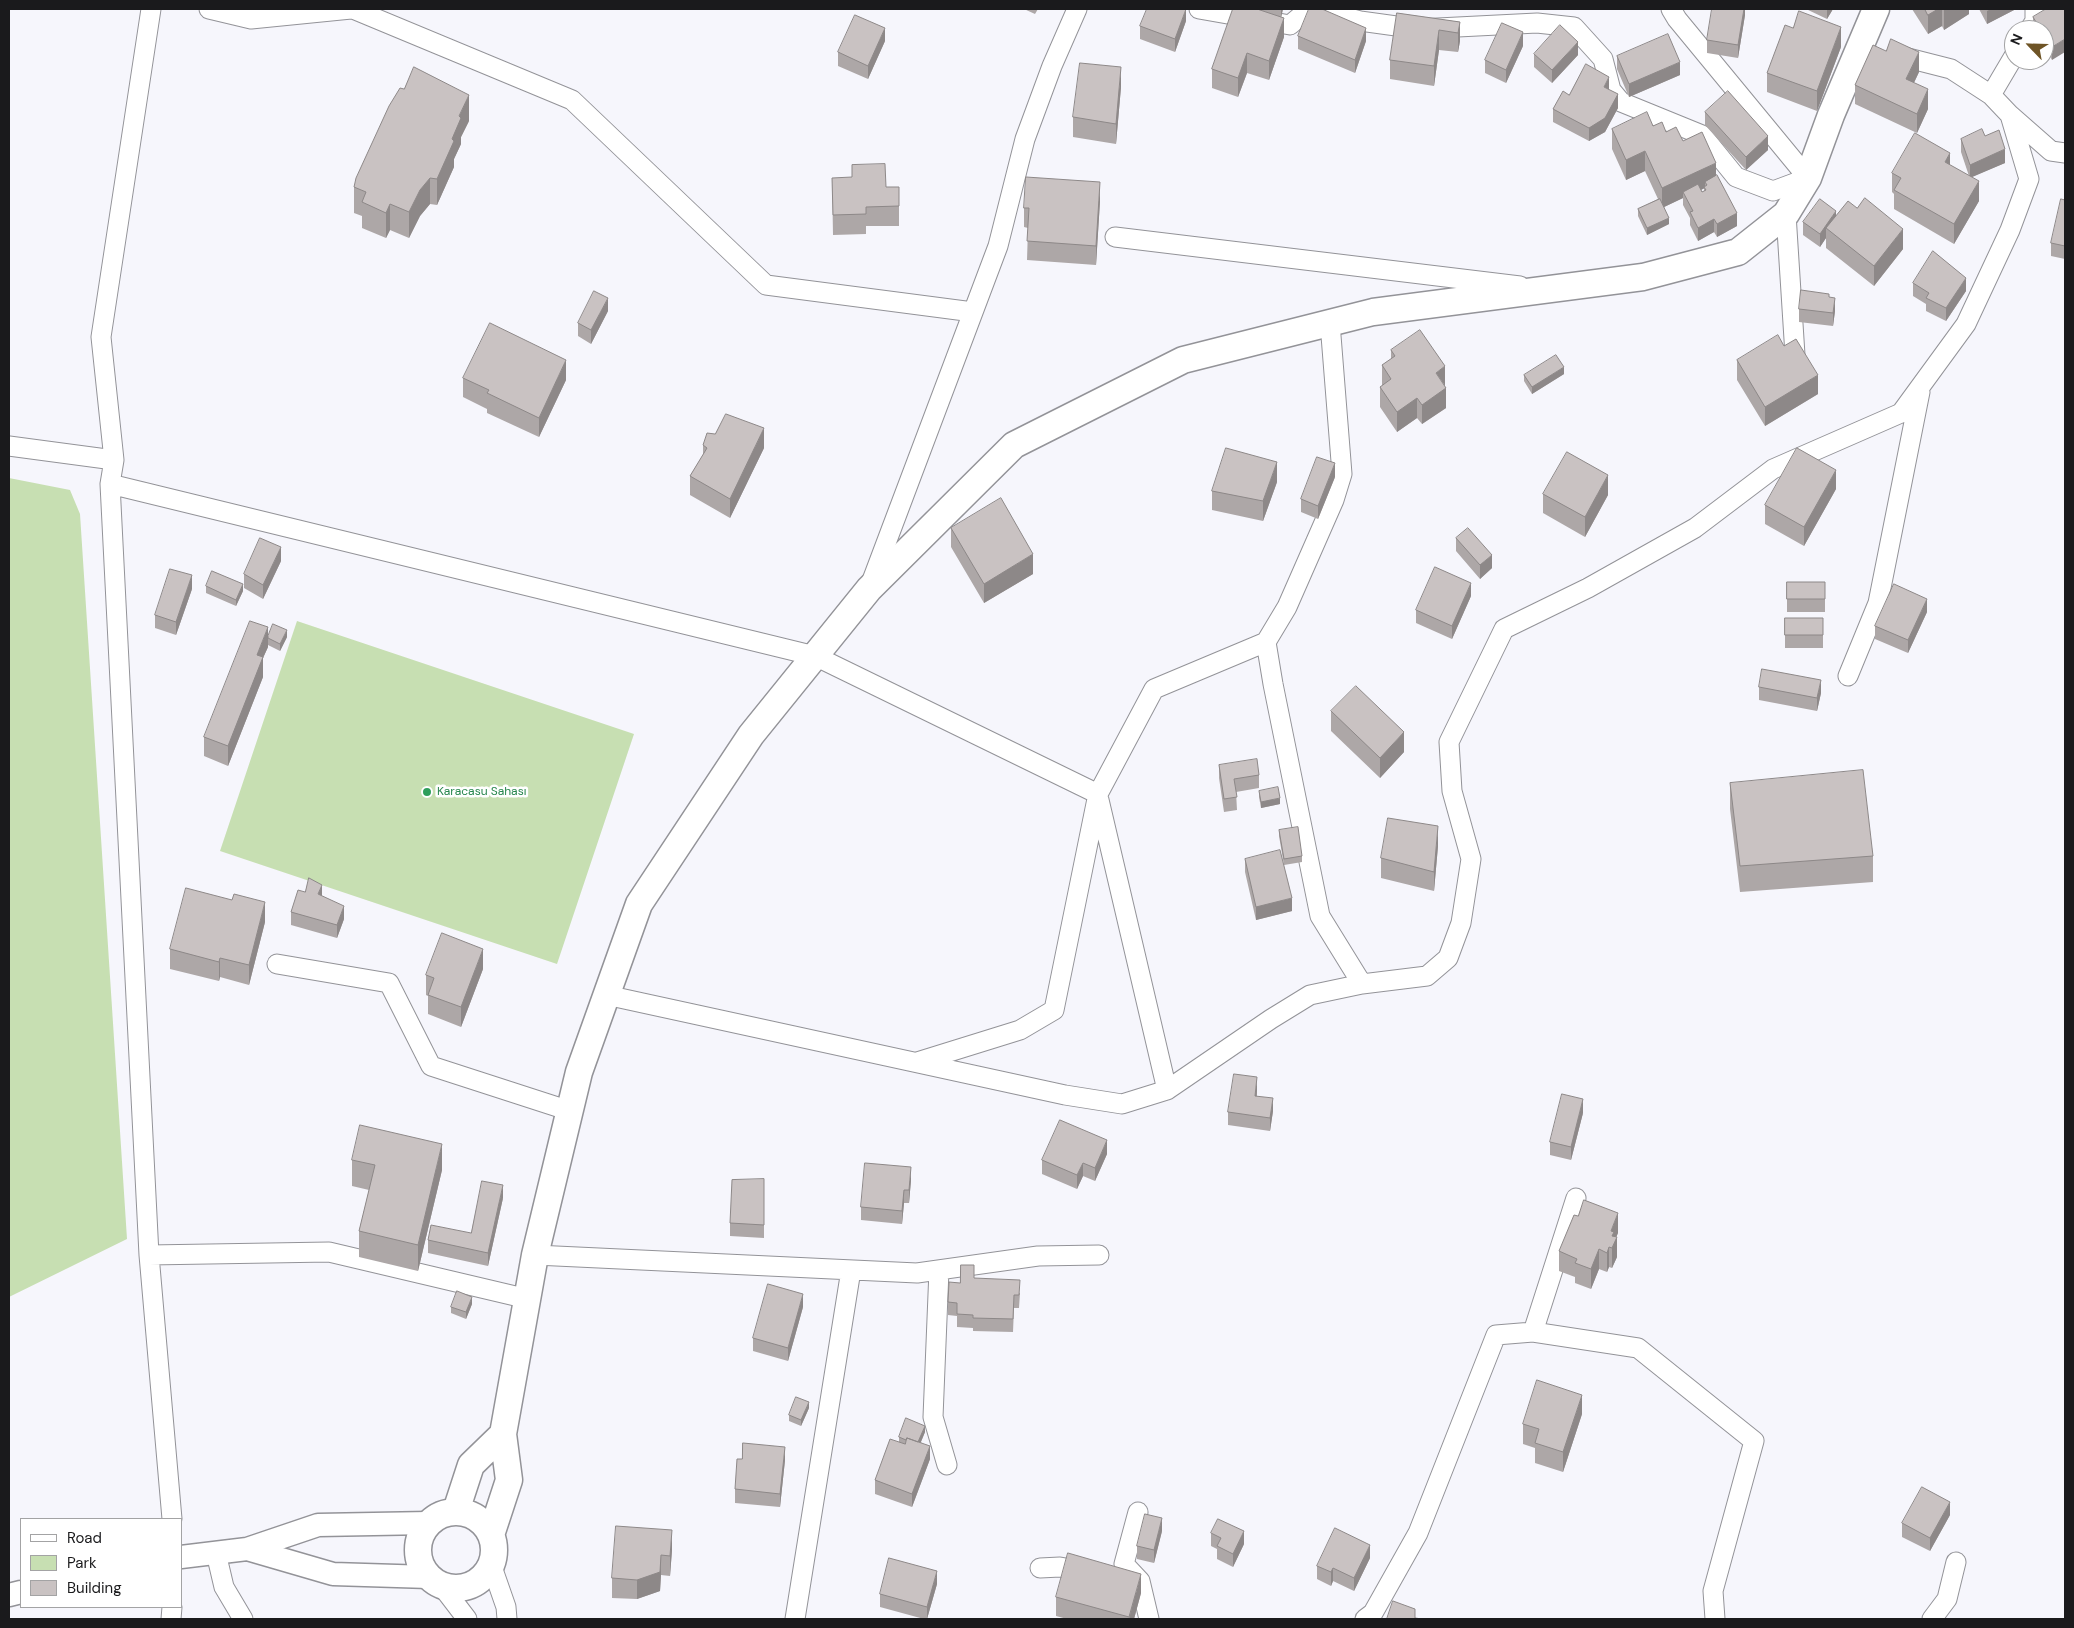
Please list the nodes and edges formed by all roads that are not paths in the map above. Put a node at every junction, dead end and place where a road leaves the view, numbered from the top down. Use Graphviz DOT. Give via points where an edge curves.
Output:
graph roads {
  1 [pos="151,9"];
  2 [pos="209,9"];
  3 [pos="352,9"];
  4 [pos="1078,9"];
  5 [pos="1199,9"];
  6 [pos="1309,9"];
  7 [pos="1314,9"];
  8 [pos="1671,9"];
  9 [pos="1876,9"];
  10 [pos="1860,46"];
  11 [pos="2006,70"];
  12 [pos="1991,95"];
  13 [pos="2010,115"];
  14 [pos="2060,155"];
  15 [pos="1808,178"];
  16 [pos="1786,214"];
  17 [pos="1115,237"];
  18 [pos="1545,289"];
  19 [pos="973,312"];
  20 [pos="1330,323"];
  21 [pos="1794,355"];
  22 [pos="1922,386"];
  23 [pos="9,446"];
  24 [pos="114,460"];
  25 [pos="110,484"];
  26 [pos="869,589"];
  27 [pos="1266,642"];
  28 [pos="815,656"];
  29 [pos="1848,676"];
  30 [pos="1098,794"];
  31 [pos="277,964"];
  32 [pos="1362,984"];
  33 [pos="606,995"];
  34 [pos="914,1063"];
  35 [pos="1167,1090"];
  36 [pos="570,1110"];
  37 [pos="1576,1198"];
  38 [pos="535,1255"];
  39 [pos="1099,1255"];
  40 [pos="148,1256"];
  41 [pos="851,1270"];
  42 [pos="939,1270"];
  43 [pos="528,1299"];
  44 [pos="1533,1332"];
  45 [pos="503,1434"];
  46 [pos="947,1465"];
  47 [pos="456,1511"];
  48 [pos="1138,1512"];
  49 [pos="172,1518"];
  50 [pos="428,1523"];
  51 [pos="491,1535"];
  52 [pos="247,1549"];
  53 [pos="216,1552"];
  54 [pos="182,1557"];
  55 [pos="1956,1562"];
  56 [pos="491,1564"];
  57 [pos="1040,1568"];
  58 [pos="435,1581"];
  59 [pos="1140,1581"];
  60 [pos="243,1619"];
  61 [pos="467,1619"];
  62 [pos="507,1619"];
  63 [pos="795,1619"];
  64 [pos="1149,1619"];
  65 [pos="1366,1619"];
  66 [pos="1715,1619"];
  67 [pos="1932,1619"];
  1 -- 24 [label="street" via="101,337"];
  2 -- 3 [label="street" via="250,19"];
  3 -- 19 [label="street" via="572,100 766,285"];
  4 -- 19 [label="street" via="1052,66 1025,139 998,246"];
  5 -- 6 [label="street" via="1290,25"];
  7 -- 15 [label="street" via="1360,21 1418,29 1537,23 1574,27 1602,59 1611,90 1620,102 1702,135 1736,177 1773,191"];
  8 -- 15 [label="street"];
  9 -- 10 [label="main road"];
  10 -- 12 [label="street" via="1950,69"];
  10 -- 15 [label="main road"];
  11 -- 12 [label="street"];
  12 -- 13 [label="street"];
  13 -- 14 [label="street"];
  13 -- 22 [label="street" via="2029,179 2010,230 1966,324"];
  15 -- 16 [label="main road"];
  16 -- 18 [label="main road" via="1738,252 1644,277"];
  16 -- 21 [label="street"];
  17 -- 18 [label="street"];
  18 -- 20 [label="main road" via="1373,312"];
  19 -- 26 [label="street"];
  20 -- 26 [label="main road" via="1184,360 1014,445"];
  20 -- 27 [label="street" via="1342,474 1331,508 1291,599"];
  22 -- 29 [label="street" via="1878,603"];
  22 -- 32 [label="street" via="1902,412 1773,469 1696,528 1504,630 1449,742 1452,791 1471,859 1461,923 1448,958 1428,976"];
  23 -- 24 [label="street"];
  24 -- 25 [label="street"];
  25 -- 28 [label="street"];
  25 -- 40 [label="street"];
  26 -- 28 [label="main road"];
  27 -- 30 [label="street" via="1154,689"];
  27 -- 32 [label="street" via="1320,916"];
  28 -- 30 [label="street"];
  28 -- 33 [label="main road" via="751,735 639,904"];
  30 -- 34 [label="street" via="1054,1010 1020,1030"];
  30 -- 35 [label="street"];
  31 -- 36 [label="street" via="389,983 432,1066"];
  32 -- 35 [label="street" via="1310,995"];
  33 -- 34 [label="street"];
  33 -- 36 [label="main road" via="579,1072"];
  34 -- 35 [label="street" via="1122,1104"];
  36 -- 38 [label="main road"];
  37 -- 44 [label="street"];
  38 -- 41 [label="street"];
  38 -- 43 [label="main road"];
  39 -- 42 [label="street" via="1038,1256"];
  40 -- 43 [label="street" via="330,1252"];
  40 -- 49 [label="street"];
  41 -- 42 [label="street"];
  41 -- 63 [label="street"];
  42 -- 46 [label="street" via="933,1417"];
  43 -- 45 [label="main road"];
  44 -- 65 [label="street" via="1496,1335 1418,1533 1373,1613"];
  44 -- 66 [label="street" via="1638,1348 1754,1441 1714,1591"];
  45 -- 47 [label="main road" via="471,1465"];
  45 -- 51 [label="main road" via="509,1480"];
  47 -- 50 [label="main road" via="441,1514"];
  47 -- 51 [label="main road" via="470,1514 483,1522"];
  48 -- 59 [label="street" via="1124,1564"];
  50 -- 52 [label="street" via="318,1525"];
  50 -- 58 [label="main road" via="420,1535 417,1550 420,1565"];
  51 -- 56 [label="main road" via="494,1550"];
  52 -- 53 [label="street"];
  52 -- 58 [label="street" via="332,1574"];
  53 -- 54 [label="street"];
  53 -- 60 [label="street" via="224,1587"];
  55 -- 67 [label="street" via="1947,1599"];
  56 -- 58 [label="main road" via="483,1577 470,1585 456,1588"];
  56 -- 62 [label="street"];
  57 -- 59 [label="street" via="1060,1567"];
  58 -- 61 [label="street"];
  59 -- 64 [label="street"];
}
